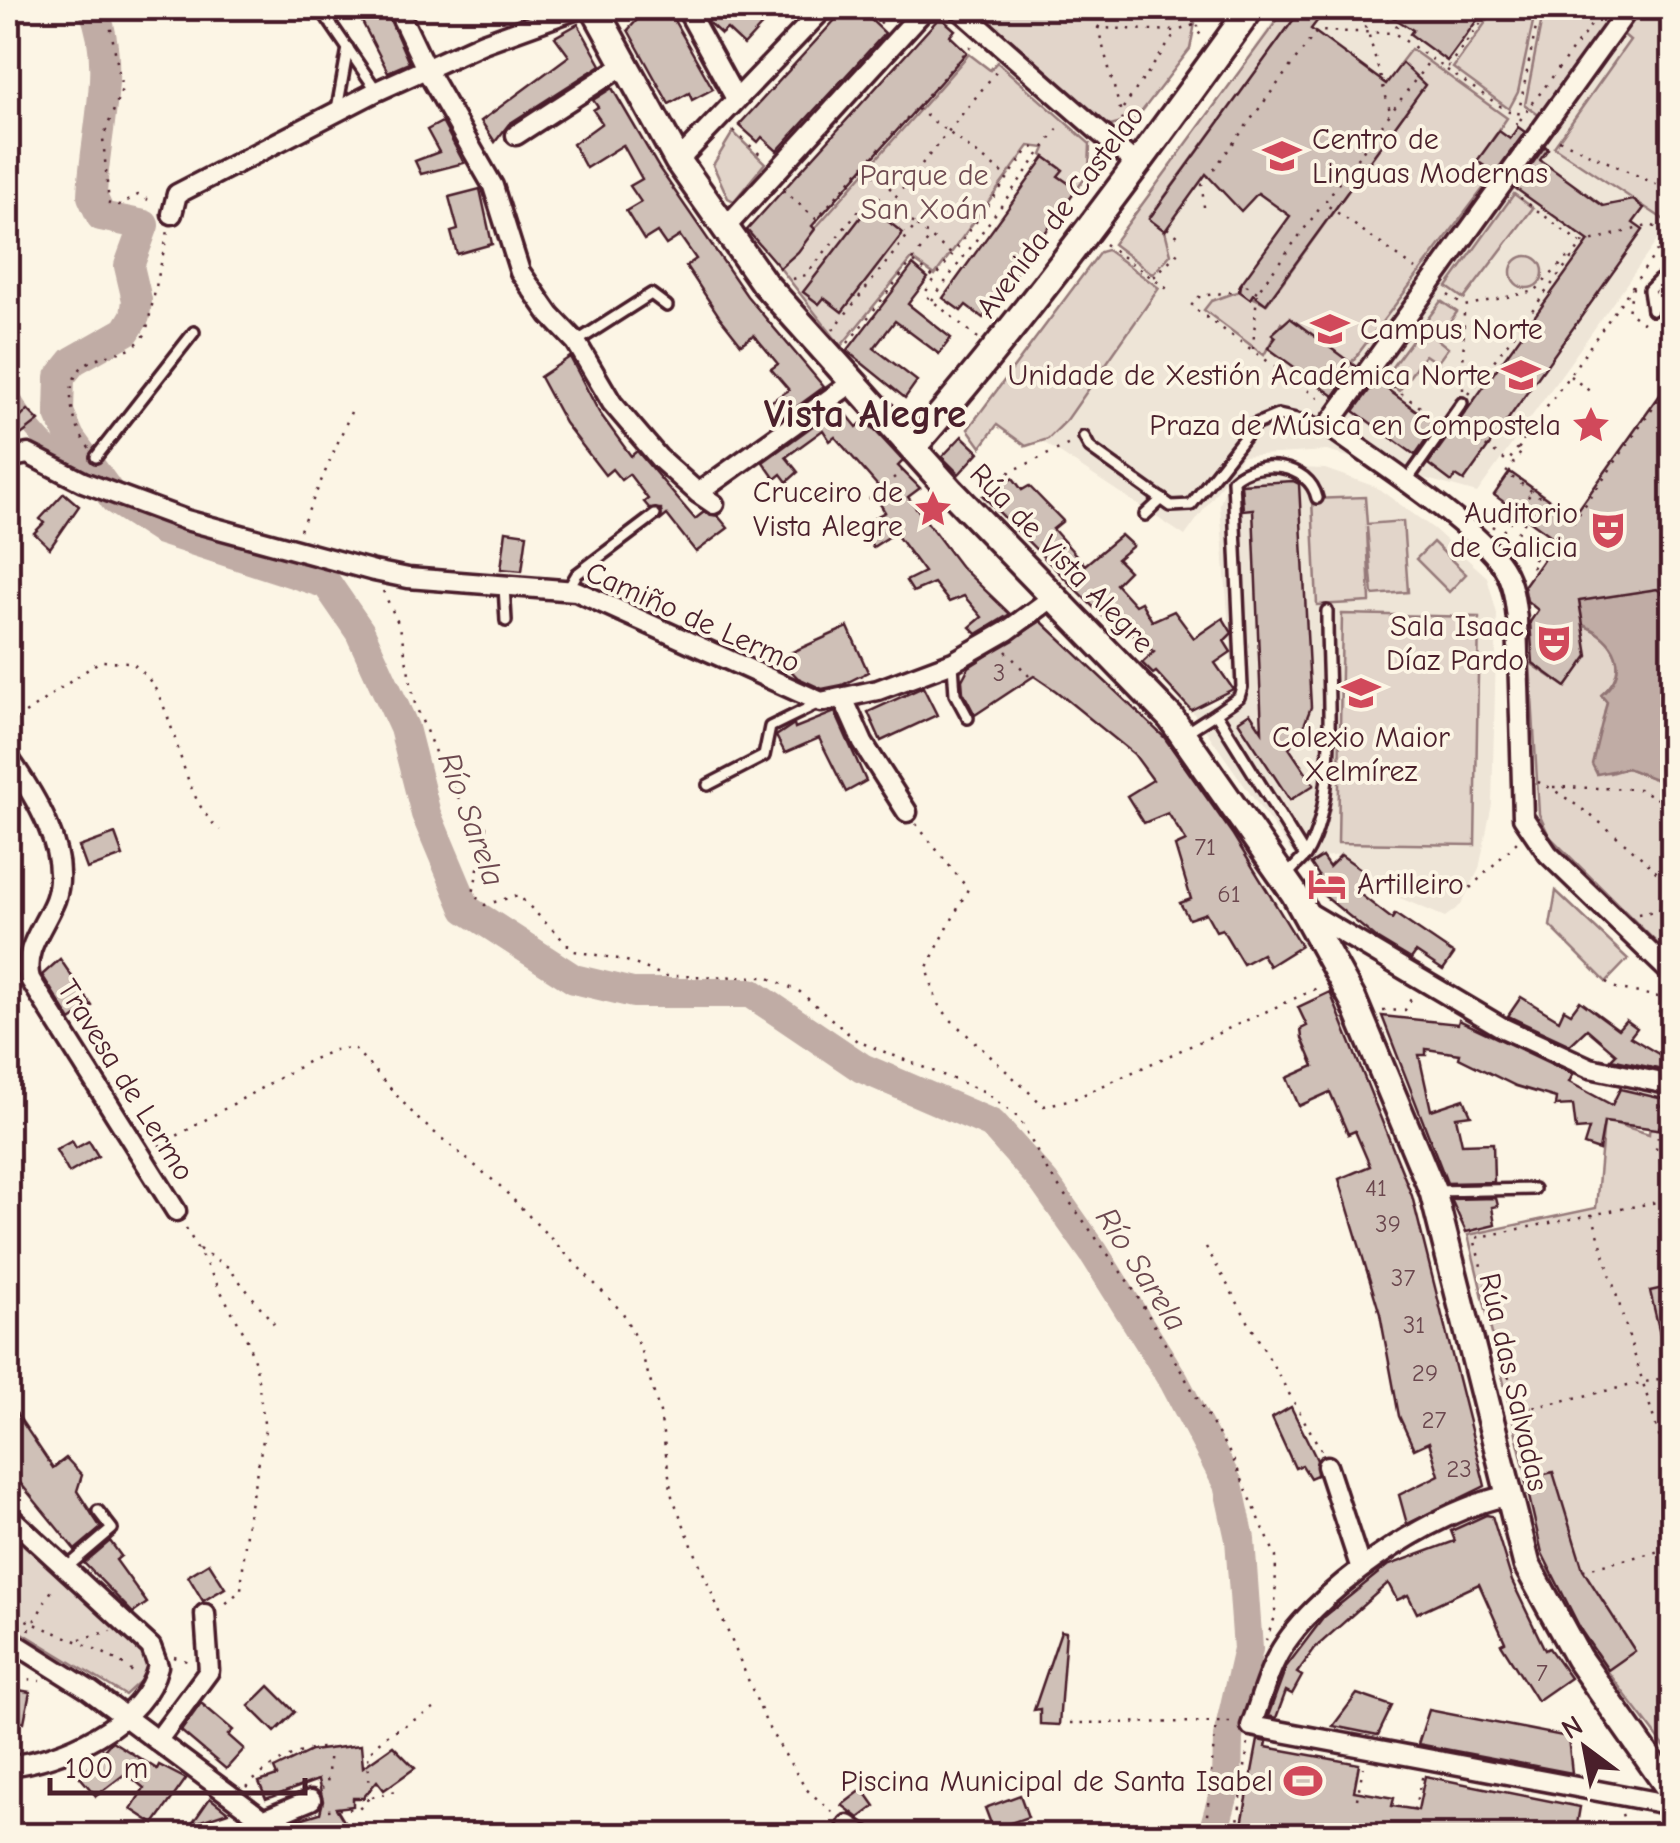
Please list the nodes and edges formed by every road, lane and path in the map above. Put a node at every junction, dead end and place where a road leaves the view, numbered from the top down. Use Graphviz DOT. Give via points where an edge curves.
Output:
graph roads {
  1 [pos="107,8"];
  2 [pos="320,8"];
  3 [pos="397,8"];
  4 [pos="580,8"];
  5 [pos="594,8"];
  6 [pos="824,8"];
  7 [pos="864,8"];
  8 [pos="926,8"];
  9 [pos="958,8"];
  10 [pos="1110,8"];
  11 [pos="1180,8"];
  12 [pos="1354,8"];
  13 [pos="1369,8"];
  14 [pos="1492,8"];
  15 [pos="1540,8"];
  16 [pos="1604,8"];
  17 [pos="1629,8"];
  18 [pos="689,9"];
  19 [pos="1239,10"];
  20 [pos="1098,28"];
  21 [pos="1196,28"];
  22 [pos="891,31"];
  23 [pos="1177,32"];
  24 [pos="1368,32"];
  25 [pos="1394,32"];
  26 [pos="978,38"];
  27 [pos="348,48"];
  28 [pos="1431,59"];
  29 [pos="1004,62"];
  30 [pos="624,65"];
  31 [pos="1446,69"];
  32 [pos="427,71"];
  33 [pos="377,90"];
  34 [pos="736,99"];
  35 [pos="916,108"];
  36 [pos="1121,110"];
  37 [pos="336,111"];
  38 [pos="1390,112"];
  39 [pos="1066,118"];
  40 [pos="1520,120"];
  41 [pos="1124,124"];
  42 [pos="948,132"];
  43 [pos="1548,134"];
  44 [pos="516,135"];
  45 [pos="1040,151"];
  46 [pos="678,161"];
  47 [pos="864,166"];
  48 [pos="1137,166"];
  49 [pos="1013,170"];
  50 [pos="1022,176"];
  51 [pos="1008,177"];
  52 [pos="784,190"];
  53 [pos="998,192"];
  54 [pos="898,194"];
  55 [pos="1516,194"];
  56 [pos="1006,198"];
  57 [pos="1324,203"];
  58 [pos="889,205"];
  59 [pos="1672,205"];
  60 [pos="1204,208"];
  61 [pos="172,214"];
  62 [pos="980,218"];
  63 [pos="988,224"];
  64 [pos="916,225"];
  65 [pos="1166,228"];
  66 [pos="724,229"];
  67 [pos="1671,234"];
  68 [pos="931,238"];
  69 [pos="1182,239"];
  70 [pos="1582,244"];
  71 [pos="1109,248"];
  72 [pos="1181,249"];
  73 [pos="953,255"];
  74 [pos="912,261"];
  75 [pos="946,265"];
  76 [pos="953,271"];
  77 [pos="1422,273"];
  78 [pos="1672,277"];
  79 [pos="1152,278"];
  80 [pos="936,279"];
  81 [pos="1636,280"];
  82 [pos="782,284"];
  83 [pos="1672,286"];
  84 [pos="1257,292"];
  85 [pos="1173,293"];
  86 [pos="1446,294"];
  87 [pos="932,300"];
  88 [pos="668,306"];
  89 [pos="1464,306"];
  90 [pos="1642,323"];
  91 [pos="194,332"];
  92 [pos="827,338"];
  93 [pos="576,342"];
  94 [pos="983,342"];
  95 [pos="1254,351"];
  96 [pos="841,352"];
  97 [pos="1568,375"];
  98 [pos="1380,378"];
  99 [pos="1672,381"];
  100 [pos="853,382"];
  101 [pos="1592,392"];
  102 [pos="1462,403"];
  103 [pos="1330,406"];
  104 [pos="352,412"];
  105 [pos="1448,424"];
  106 [pos="1328,426"];
  107 [pos="1084,437"];
  108 [pos="1518,447"];
  109 [pos="94,456"];
  110 [pos="910,457"];
  111 [pos="8,458"];
  112 [pos="1406,484"];
  113 [pos="968,488"];
  114 [pos="698,492"];
  115 [pos="1532,492"];
  116 [pos="1317,498"];
  117 [pos="1162,499"];
  118 [pos="1542,499"];
  119 [pos="870,500"];
  120 [pos="714,504"];
  121 [pos="1145,514"];
  122 [pos="655,515"];
  123 [pos="300,530"];
  124 [pos="1511,541"];
  125 [pos="1537,562"];
  126 [pos="374,571"];
  127 [pos="504,586"];
  128 [pos="568,589"];
  129 [pos="1052,598"];
  130 [pos="1326,612"];
  131 [pos="506,621"];
  132 [pos="995,638"];
  133 [pos="953,662"];
  134 [pos="1029,676"];
  135 [pos="843,698"];
  136 [pos="821,702"];
  137 [pos="1216,713"];
  138 [pos="968,718"];
  139 [pos="8,725"];
  140 [pos="1184,734"];
  141 [pos="8,757"];
  142 [pos="1532,780"];
  143 [pos="708,785"];
  144 [pos="1552,788"];
  145 [pos="1672,806"];
  146 [pos="906,812"];
  147 [pos="220,830"];
  148 [pos="1530,830"];
  149 [pos="1305,856"];
  150 [pos="1284,878"];
  151 [pos="1470,888"];
  152 [pos="1672,892"];
  153 [pos="1672,908"];
  154 [pos="1304,910"];
  155 [pos="1627,915"];
  156 [pos="1672,974"];
  157 [pos="1342,978"];
  158 [pos="1606,982"];
  159 [pos="1413,997"];
  160 [pos="1672,1001"];
  161 [pos="1376,1010"];
  162 [pos="1658,1012"];
  163 [pos="1668,1089"];
  164 [pos="1656,1149"];
  165 [pos="143,1155"];
  166 [pos="1534,1189"];
  167 [pos="1432,1192"];
  168 [pos="1672,1199"];
  169 [pos="176,1211"];
  170 [pos="1592,1212"];
  171 [pos="1206,1247"];
  172 [pos="198,1248"];
  173 [pos="280,1330"];
  174 [pos="1672,1376"];
  175 [pos="1644,1383"];
  176 [pos="1531,1408"];
  177 [pos="1516,1411"];
  178 [pos="1327,1466"];
  179 [pos="1672,1479"];
  180 [pos="1508,1496"];
  181 [pos="98,1511"];
  182 [pos="8,1515"];
  183 [pos="1672,1548"];
  184 [pos="1360,1566"];
  185 [pos="64,1569"];
  186 [pos="1582,1570"];
  187 [pos="8,1610"];
  188 [pos="206,1621"];
  189 [pos="125,1623"];
  190 [pos="32,1625"];
  191 [pos="8,1639"];
  192 [pos="75,1640"];
  193 [pos="158,1658"];
  194 [pos="1275,1659"];
  195 [pos="208,1672"];
  196 [pos="8,1676"];
  197 [pos="144,1680"];
  198 [pos="29,1681"];
  199 [pos="434,1710"];
  200 [pos="123,1715"];
  201 [pos="1216,1720"];
  202 [pos="1240,1722"];
  203 [pos="1070,1723"];
  204 [pos="1249,1737"];
  205 [pos="158,1740"];
  206 [pos="1364,1760"];
  207 [pos="8,1766"];
  208 [pos="1423,1773"];
  209 [pos="246,1787"];
  210 [pos="396,1791"];
  211 [pos="1670,1791"];
  212 [pos="370,1797"];
  213 [pos="1357,1799"];
  214 [pos="314,1806"];
  215 [pos="1623,1806"];
  216 [pos="1414,1810"];
  217 [pos="261,1817"];
  218 [pos="856,1830"];
  219 [pos="1238,1830"];
  220 [pos="242,1836"];
  221 [pos="285,1836"];
  222 [pos="1205,1836"];
  223 [pos="1630,1836"];
  1 -- 61 [label="path" via="122,89 102,138 109,204 138,195"];
  2 -- 27 [label="lane"];
  3 -- 32 [label="street"];
  4 -- 32 [label="street" via="483,42"];
  5 -- 30 [label="main road, Rúa de Vista Alegre"];
  6 -- 34 [label="street"];
  7 -- 22 [label="path"];
  8 -- 66 [label="street"];
  9 -- 48 [label="street"];
  10 -- 20 [label="path"];
  11 -- 21 [label="path"];
  12 -- 24 [label="path"];
  13 -- 25 [label="path" via="1396,26"];
  14 -- 31 [label="path"];
  15 -- 31 [label="path" via="1517,118"];
  16 -- 40 [label="path"];
  17 -- 106 [label="street"];
  18 -- 34 [label="street"];
  19 -- 21 [label="path" via="1214,10"];
  19 -- 48 [label="main road, Avenida de Castelao"];
  20 -- 23 [label="path"];
  20 -- 36 [label="path"];
  21 -- 23 [label="path"];
  23 -- 36 [label="path"];
  24 -- 25 [label="path"];
  24 -- 38 [label="path"];
  24 -- 60 [label="path" via="1316,32 1202,186"];
  25 -- 28 [label="path"];
  26 -- 35 [label="path"];
  27 -- 33 [label="lane"];
  27 -- 37 [label="lane"];
  28 -- 31 [label="path"];
  28 -- 38 [label="path"];
  29 -- 42 [label="path"];
  30 -- 44 [label="street"];
  30 -- 46 [label="main road, Rúa de Vista Alegre"];
  32 -- 33 [label="street"];
  32 -- 93 [label="street" via="493,186 520,272"];
  33 -- 37 [label="street"];
  34 -- 46 [label="street"];
  35 -- 42 [label="path"];
  35 -- 47 [label="path"];
  36 -- 41 [label="path"];
  37 -- 61 [label="street" via="177,194"];
  38 -- 57 [label="path"];
  39 -- 45 [label="path"];
  42 -- 51 [label="path"];
  42 -- 54 [label="path"];
  43 -- 59 [label="path" via="1658,185"];
  45 -- 49 [label="path" via="1028,150"];
  45 -- 50 [label="path"];
  46 -- 66 [label="main road, Rúa de Vista Alegre"];
  47 -- 52 [label="path" via="816,219"];
  47 -- 54 [label="path"];
  48 -- 110 [label="main road, Avenida de Castelao"];
  49 -- 50 [label="path"];
  49 -- 51 [label="path"];
  50 -- 56 [label="path"];
  51 -- 53 [label="path"];
  53 -- 56 [label="path"];
  53 -- 62 [label="path"];
  54 -- 58 [label="path"];
  55 -- 70 [label="path"];
  56 -- 63 [label="path"];
  57 -- 77 [label="path"];
  57 -- 84 [label="path"];
  58 -- 64 [label="path"];
  58 -- 82 [label="path" via="873,193 806,274"];
  61 -- 109 [label="path" via="146,333 130,350 88,362 74,378 74,421"];
  62 -- 63 [label="path"];
  62 -- 73 [label="path"];
  63 -- 76 [label="path"];
  64 -- 68 [label="path"];
  64 -- 92 [label="path"];
  65 -- 69 [label="path"];
  66 -- 100 [label="main road, Rúa de Vista Alegre"];
  67 -- 70 [label="path" via="1651,224"];
  67 -- 81 [label="path"];
  68 -- 73 [label="path"];
  68 -- 74 [label="path"];
  70 -- 89 [label="path" via="1535,291"];
  70 -- 102 [label="path"];
  71 -- 79 [label="path"];
  72 -- 79 [label="path"];
  73 -- 75 [label="path"];
  74 -- 80 [label="path"];
  74 -- 96 [label="path"];
  75 -- 76 [label="path"];
  75 -- 80 [label="path"];
  76 -- 87 [label="path"];
  78 -- 83 [label="lane" via="1649,290 1652,310 1660,292"];
  79 -- 85 [label="path"];
  80 -- 87 [label="path" via="924,294"];
  81 -- 90 [label="path" via="1628,312"];
  81 -- 97 [label="path"];
  84 -- 95 [label="path"];
  84 -- 95 [label="path" via="1244,283 1200,296 1191,306"];
  86 -- 89 [label="path"];
  87 -- 94 [label="path"];
  88 -- 93 [label="lane" via="651,294"];
  89 -- 102 [label="path"];
  91 -- 109 [label="lane"];
  93 -- 114 [label="street" via="612,403"];
  95 -- 103 [label="path"];
  97 -- 101 [label="path"];
  97 -- 108 [label="path"];
  98 -- 105 [label="path"];
  99 -- 118 [label="path" via="1574,522"];
  100 -- 110 [label="main road, Rúa de Vista Alegre"];
  100 -- 114 [label="street"];
  102 -- 105 [label="lane"];
  104 -- 123 [label="path"];
  105 -- 108 [label="path" via="1508,462"];
  105 -- 112 [label="lane"];
  106 -- 112 [label="street"];
  106 -- 117 [label="lane" via="1288,415 1266,418 1254,424 1191,505 1170,506"];
  107 -- 113 [label="path"];
  107 -- 117 [label="lane"];
  108 -- 115 [label="path" via="1523,450 1506,474"];
  110 -- 119 [label="path"];
  110 -- 129 [label="main road, Rúa de Vista Alegre"];
  111 -- 126 [label="street, Camiño de Lermo" via="28,454 186,520"];
  112 -- 148 [label="street" via="1492,554 1509,578 1517,619 1519,801"];
  114 -- 120 [label="street"];
  115 -- 118 [label="path"];
  115 -- 124 [label="path" via="1501,534"];
  116 -- 137 [label="lane" via="1308,478 1294,469 1245,471 1233,480 1242,687"];
  117 -- 121 [label="lane"];
  118 -- 124 [label="path"];
  122 -- 128 [label="lane"];
  124 -- 125 [label="path"];
  126 -- 127 [label="street, Camiño de Lermo"];
  126 -- 194 [label="path" via="400,627 415,704 444,774 471,818 486,828 473,894 486,905 518,896 574,951 665,976 767,977 800,992 857,1041 983,1090 1018,1118 1048,1172 1131,1286 1233,1459 1276,1558 1275,1617 1261,1652"];
  127 -- 128 [label="street, Camiño de Lermo"];
  127 -- 131 [label="lane"];
  128 -- 136 [label="street, Camiño de Lermo"];
  129 -- 132 [label="street, Camiño de Lermo"];
  129 -- 140 [label="main road, Rúa de Vista Alegre"];
  130 -- 149 [label="lane" via="1326,793 1319,834"];
  132 -- 133 [label="street, Camiño de Lermo"];
  132 -- 134 [label="path"];
  133 -- 135 [label="street, Camiño de Lermo"];
  133 -- 138 [label="lane" via="955,694"];
  135 -- 136 [label="street, Camiño de Lermo"];
  135 -- 146 [label="street"];
  136 -- 143 [label="lane" via="770,727 764,756"];
  137 -- 140 [label="lane"];
  137 -- 149 [label="lane"];
  139 -- 147 [label="path" via="100,661 130,662 156,689 184,772"];
  140 -- 150 [label="main road, Rúa de Vista Alegre"];
  141 -- 165 [label="street, Travesa de Lermo" via="28,786 57,862 56,898 28,960 30,980"];
  142 -- 144 [label="path"];
  144 -- 145 [label="path" via="1638,789"];
  144 -- 152 [label="path" via="1645,860"];
  146 -- 157 [label="path" via="968,889 927,967 937,1003 1044,1106 1076,1098"];
  148 -- 151 [label="path"];
  148 -- 156 [label="street"];
  149 -- 150 [label="lane"];
  150 -- 154 [label="main road, Rúa de Vista Alegre"];
  153 -- 155 [label="path"];
  154 -- 157 [label="main road, Rúa de Vista Alegre"];
  154 -- 163 [label="street, Rúa de Vista Alegre" via="1503,1028 1590,1068"];
  157 -- 167 [label="main road, Rúa das Salvadas"];
  158 -- 160 [label="path"];
  159 -- 161 [label="path" via="1398,1013"];
  160 -- 162 [label="path"];
  163 -- 164 [label="path"];
  165 -- 169 [label="street, Travesa de Lermo"];
  165 -- 218 [label="path" via="334,1050 354,1048 382,1074 418,1119 500,1186 623,1312 660,1412 672,1496 768,1727 806,1790"];
  166 -- 167 [label="lane"];
  167 -- 180 [label="main road, Rúa das Salvadas"];
  168 -- 170 [label="path"];
  169 -- 172 [label="path"];
  170 -- 175 [label="path"];
  170 -- 176 [label="path" via="1474,1238 1515,1402"];
  171 -- 178 [label="path"];
  172 -- 173 [label="path" via="228,1267"];
  172 -- 188 [label="path" via="246,1337 265,1430 241,1590"];
  174 -- 175 [label="path"];
  175 -- 176 [label="path"];
  175 -- 179 [label="path"];
  176 -- 177 [label="path"];
  178 -- 184 [label="street"];
  180 -- 184 [label="street"];
  180 -- 211 [label="main road, Rúa das Salvadas" via="1549,1612"];
  181 -- 185 [label="lane" via="112,1529"];
  182 -- 185 [label="street"];
  183 -- 186 [label="path"];
  184 -- 194 [label="street"];
  185 -- 189 [label="street"];
  185 -- 190 [label="path"];
  187 -- 190 [label="path"];
  188 -- 195 [label="street"];
  189 -- 192 [label="path"];
  189 -- 193 [label="street"];
  190 -- 192 [label="path"];
  191 -- 200 [label="street"];
  192 -- 197 [label="path"];
  193 -- 195 [label="path" via="180,1658"];
  193 -- 200 [label="street" via="155,1676"];
  194 -- 211 [label="street" via="1251,1726 1662,1804"];
  195 -- 205 [label="street"];
  196 -- 198 [label="path"];
  199 -- 212 [label="path" via="368,1754"];
  200 -- 205 [label="street"];
  200 -- 207 [label="street" via="81,1748"];
  201 -- 202 [label="path"];
  201 -- 203 [label="path"];
  201 -- 222 [label="path"];
  204 -- 219 [label="path"];
  205 -- 217 [label="street"];
  206 -- 213 [label="path"];
  208 -- 216 [label="path"];
  209 -- 214 [label="path" via="300,1752 330,1748 327,1785"];
  210 -- 212 [label="path"];
  212 -- 214 [label="path" via="359,1808"];
  214 -- 217 [label="street"];
  215 -- 223 [label="path"];
  217 -- 220 [label="lane"];
  217 -- 221 [label="street"];
}
